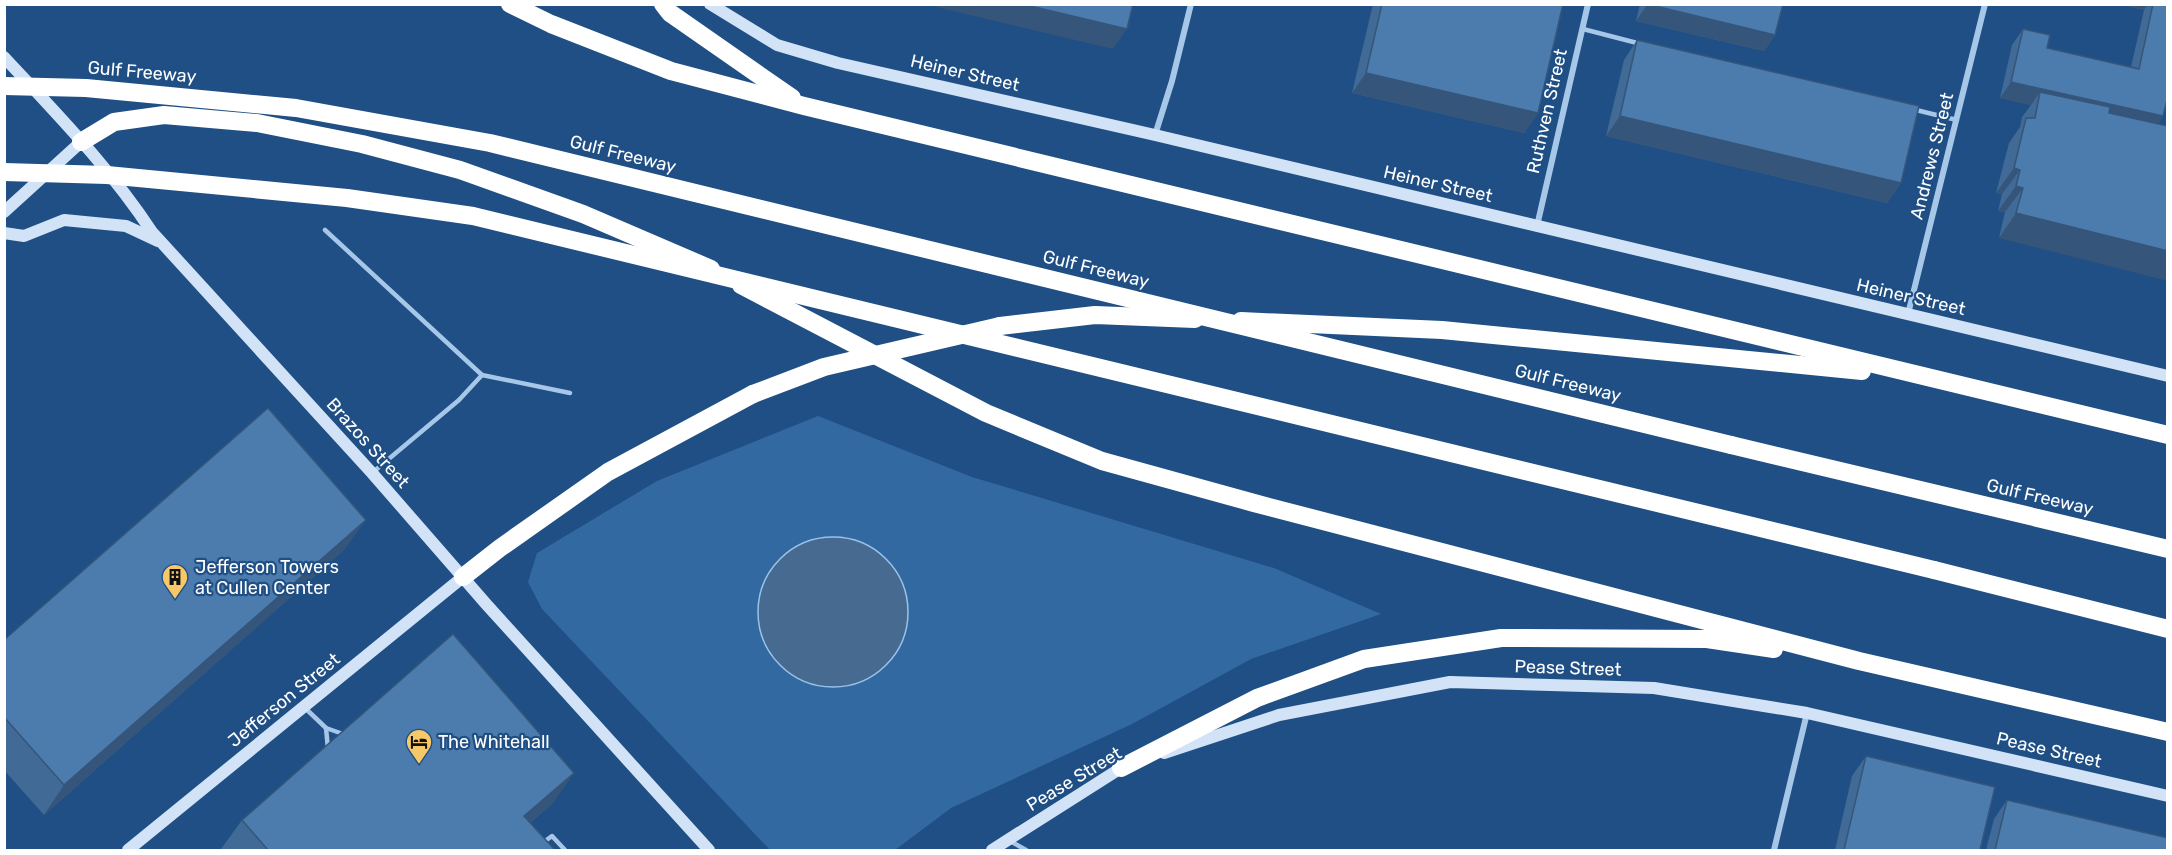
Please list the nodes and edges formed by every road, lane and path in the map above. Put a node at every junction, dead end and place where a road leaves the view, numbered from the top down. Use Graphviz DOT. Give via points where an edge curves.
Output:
graph roads {
  1 [pos="510,4"];
  2 [pos="663,4"];
  3 [pos="710,4"];
  4 [pos="1191,4"];
  5 [pos="1588,4"];
  6 [pos="1985,4"];
  7 [pos="1582,29"];
  8 [pos="1651,46"];
  9 [pos="4,57"];
  10 [pos="4,86"];
  11 [pos="804,106"];
  12 [pos="1900,107"];
  13 [pos="1957,120"];
  14 [pos="1155,135"];
  15 [pos="81,142"];
  16 [pos="4,172"];
  17 [pos="4,212"];
  18 [pos="1537,226"];
  19 [pos="325,230"];
  20 [pos="4,233"];
  21 [pos="162,243"];
  22 [pos="1908,314"];
  23 [pos="482,375"];
  24 [pos="2168,376"];
  25 [pos="1929,377"];
  26 [pos="570,393"];
  27 [pos="2168,435"];
  28 [pos="372,473"];
  29 [pos="2168,549"];
  30 [pos="463,577"];
  31 [pos="2168,629"];
  32 [pos="1859,661"];
  33 [pos="304,707"];
  34 [pos="1807,713"];
  35 [pos="326,728"];
  36 [pos="2168,732"];
  37 [pos="348,736"];
  38 [pos="328,755"];
  39 [pos="1121,768"];
  40 [pos="2168,796"];
  41 [pos="1009,840"];
  42 [pos="128,850"];
  43 [pos="533,850"];
  44 [pos="565,850"];
  45 [pos="709,850"];
  46 [pos="992,850"];
  47 [pos="1026,850"];
  48 [pos="1774,850"];
  1 -- 11 [label="highway" via="671,71"];
  2 -- 11 [label="highway" via="670,13"];
  3 -- 14 [label="street, Heiner Street" via="777,45"];
  4 -- 14 [label="street"];
  5 -- 7 [label="street, Ruthven Street"];
  6 -- 13 [label="street, Andrews Street"];
  7 -- 8 [label="lane"];
  7 -- 18 [label="street, Ruthven Street"];
  9 -- 15 [label="street, Brazos Street"];
  10 -- 29 [label="highway, Gulf Freeway, bridge" via="86,88 296,108 490,143"];
  11 -- 25 [label="highway"];
  12 -- 13 [label="lane"];
  13 -- 22 [label="street, Andrews Street"];
  14 -- 18 [label="street, Heiner Street"];
  15 -- 17 [label="street"];
  15 -- 21 [label="street, Brazos Street"];
  15 -- 32 [label="highway" via="114,122 164,115 257,123 362,144 460,170 583,214 709,268 986,413 1102,461"];
  16 -- 31 [label="highway, bridge" via="107,175 347,198 473,216"];
  18 -- 22 [label="street, Heiner Street"];
  19 -- 23 [label="lane"];
  20 -- 21 [label="street" via="24,236 64,220 126,226"];
  21 -- 28 [label="street, Brazos Street"];
  22 -- 24 [label="street, Heiner Street"];
  23 -- 26 [label="lane"];
  23 -- 28 [label="lane" via="459,400"];
  25 -- 27 [label="highway"];
  25 -- 30 [label="highway, bridge" via="1442,330 1095,315 1000,326 824,366 753,394 608,472"];
  28 -- 30 [label="street, Brazos Street"];
  30 -- 33 [label="street, Jefferson Street"];
  30 -- 45 [label="street, Brazos Street"];
  32 -- 36 [label="highway"];
  32 -- 39 [label="highway" via="1707,639 1501,638 1364,659 1257,698"];
  33 -- 35 [label="lane"];
  33 -- 42 [label="street, Jefferson Street"];
  34 -- 39 [label="street, Pease Street" via="1654,688 1450,682 1280,715"];
  34 -- 40 [label="street, Pease Street"];
  34 -- 48 [label="street"];
  35 -- 37 [label="lane"];
  35 -- 38 [label="lane"];
  39 -- 41 [label="street, Pease Street"];
  41 -- 46 [label="street, Pease Street"];
  41 -- 47 [label="lane"];
  43 -- 44 [label="lane" via="552,836"];
}
